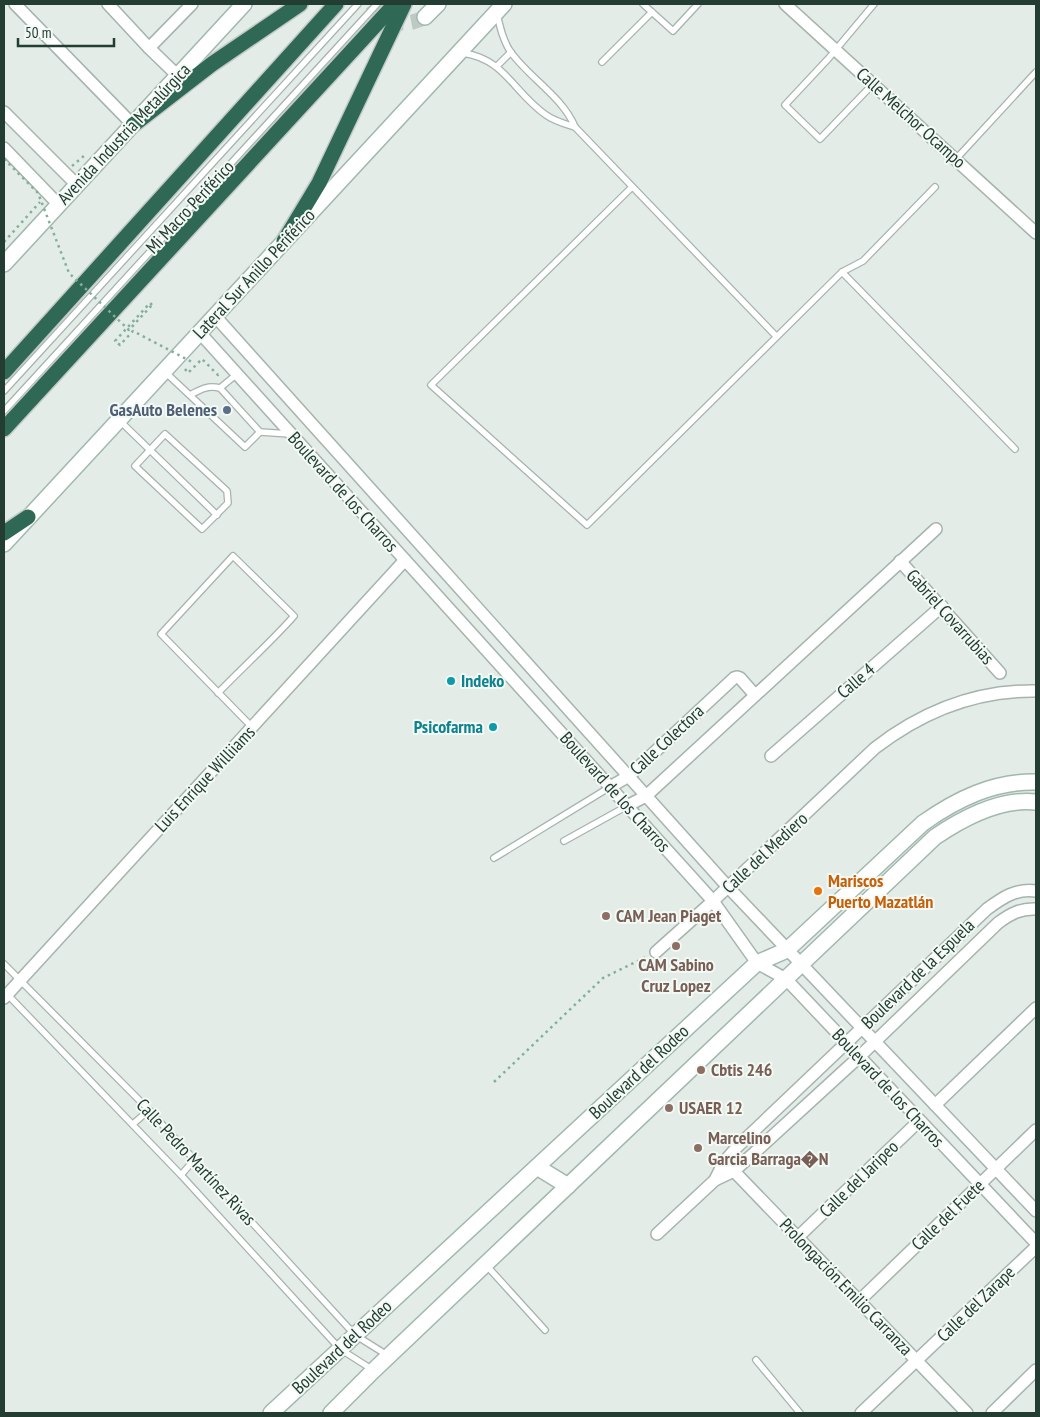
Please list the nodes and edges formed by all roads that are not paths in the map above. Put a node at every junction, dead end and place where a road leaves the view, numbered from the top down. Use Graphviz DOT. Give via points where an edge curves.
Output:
graph roads {
  1 [pos="15,4"];
  2 [pos="108,4"];
  3 [pos="175,4"];
  4 [pos="192,4"];
  5 [pos="244,4"];
  6 [pos="300,4"];
  7 [pos="336,4"];
  8 [pos="358,4"];
  9 [pos="377,4"];
  10 [pos="395,4"];
  11 [pos="404,4"];
  12 [pos="438,4"];
  13 [pos="643,4"];
  14 [pos="698,4"];
  15 [pos="785,4"];
  16 [pos="874,4"];
  17 [pos="500,8"];
  18 [pos="184,12"];
  19 [pos="652,12"];
  20 [pos="425,17"];
  21 [pos="149,48"];
  22 [pos="836,50"];
  23 [pos="458,52"];
  24 [pos="511,52"];
  25 [pos="602,62"];
  26 [pos="497,66"];
  27 [pos="1036,72"];
  28 [pos="178,76"];
  29 [pos="873,84"];
  30 [pos="4,112"];
  31 [pos="133,125"];
  32 [pos="575,127"];
  33 [pos="4,148"];
  34 [pos="956,159"];
  35 [pos="77,185"];
  36 [pos="632,186"];
  37 [pos="935,187"];
  38 [pos="59,205"];
  39 [pos="1036,233"];
  40 [pos="284,242"];
  41 [pos="4,264"];
  42 [pos="842,272"];
  43 [pos="215,316"];
  44 [pos="200,332"];
  45 [pos="776,336"];
  46 [pos="164,371"];
  47 [pos="4,372"];
  48 [pos="237,374"];
  49 [pos="220,388"];
  50 [pos="4,391"];
  51 [pos="190,395"];
  52 [pos="4,410"];
  53 [pos="119,420"];
  54 [pos="4,429"];
  55 [pos="260,432"];
  56 [pos="292,434"];
  57 [pos="149,449"];
  58 [pos="1015,449"];
  59 [pos="217,515"];
  60 [pos="28,518"];
  61 [pos="936,529"];
  62 [pos="4,534"];
  63 [pos="4,544"];
  64 [pos="405,560"];
  65 [pos="900,562"];
  66 [pos="942,606"];
  67 [pos="1000,672"];
  68 [pos="1036,691"];
  69 [pos="218,694"];
  70 [pos="755,695"];
  71 [pos="252,727"];
  72 [pos="771,756"];
  73 [pos="629,776"];
  74 [pos="1036,782"];
  75 [pos="610,787"];
  76 [pos="646,796"];
  77 [pos="1036,802"];
  78 [pos="627,806"];
  79 [pos="564,841"];
  80 [pos="494,858"];
  81 [pos="728,887"];
  82 [pos="1036,891"];
  83 [pos="713,901"];
  84 [pos="1036,909"];
  85 [pos="787,950"];
  86 [pos="656,952"];
  87 [pos="757,963"];
  88 [pos="4,964"];
  89 [pos="801,964"];
  90 [pos="786,979"];
  91 [pos="20,980"];
  92 [pos="5,994"];
  93 [pos="1036,1008"];
  94 [pos="862,1028"];
  95 [pos="874,1042"];
  96 [pos="846,1043"];
  97 [pos="859,1056"];
  98 [pos="935,1105"];
  99 [pos="149,1110"];
  100 [pos="919,1121"];
  101 [pos="133,1124"];
  102 [pos="1036,1130"];
  103 [pos="194,1160"];
  104 [pos="724,1162"];
  105 [pos="537,1167"];
  106 [pos="996,1169"];
  107 [pos="734,1170"];
  108 [pos="181,1175"];
  109 [pos="715,1180"];
  110 [pos="980,1184"];
  111 [pos="568,1186"];
  112 [pos="1036,1211"];
  113 [pos="657,1234"];
  114 [pos="798,1237"];
  115 [pos="1036,1243"];
  116 [pos="1036,1247"];
  117 [pos="485,1265"];
  118 [pos="859,1301"];
  119 [pos="545,1330"];
  120 [pos="355,1335"];
  121 [pos="340,1350"];
  122 [pos="389,1356"];
  123 [pos="756,1360"];
  124 [pos="917,1360"];
  125 [pos="1036,1370"];
  126 [pos="373,1371"];
  127 [pos="271,1413"];
  128 [pos="331,1413"];
  129 [pos="800,1413"];
  130 [pos="861,1413"];
  131 [pos="967,1413"];
  132 [pos="992,1413"];
  1 -- 31 [label="street"];
  2 -- 21 [label="street"];
  3 -- 18 [label="street"];
  4 -- 18 [label="street"];
  5 -- 28 [label="street, Avenida Industria Metalúrgica"];
  6 -- 31 [label="highway" via="212,64"];
  7 -- 47 [label="highway"];
  8 -- 50 [label="lane, Mi Macro Periférico"];
  9 -- 52 [label="lane, Mi Macro Periférico"];
  10 -- 54 [label="highway"];
  11 -- 40 [label="highway" via="323,175"];
  12 -- 20 [label="street"];
  13 -- 19 [label="lane"];
  14 -- 19 [label="lane" via="673,31"];
  15 -- 22 [label="street, Calle Melchor Ocampo"];
  16 -- 22 [label="lane"];
  17 -- 23 [label="street, Lateral Sur Anillo Periférico"];
  17 -- 24 [label="lane" via="501,31"];
  18 -- 21 [label="street"];
  19 -- 25 [label="lane"];
  21 -- 28 [label="street"];
  22 -- 29 [label="street, Calle Melchor Ocampo"];
  22 -- 29 [label="lane" via="785,105 820,139"];
  23 -- 26 [label="lane" via="478,56"];
  23 -- 40 [label="street, Lateral Sur Anillo Periférico"];
  24 -- 26 [label="lane"];
  24 -- 32 [label="lane" via="569,114"];
  26 -- 32 [label="lane" via="547,116"];
  27 -- 34 [label="lane"];
  28 -- 31 [label="street, Avenida Industria Metalúrgica"];
  29 -- 34 [label="street, Calle Melchor Ocampo"];
  30 -- 35 [label="street"];
  31 -- 35 [label="street, Avenida Industria Metalúrgica"];
  32 -- 36 [label="lane"];
  33 -- 38 [label="street"];
  34 -- 39 [label="street, Calle Melchor Ocampo"];
  35 -- 38 [label="street, Avenida Industria Metalúrgica"];
  36 -- 45 [label="lane"];
  36 -- 45 [label="lane" via="431,385 587,525"];
  37 -- 42 [label="lane" via="863,261"];
  38 -- 41 [label="street, Avenida Industria Metalúrgica"];
  40 -- 43 [label="street, Lateral Sur Anillo Periférico"];
  42 -- 45 [label="lane"];
  42 -- 58 [label="lane"];
  43 -- 44 [label="street, Lateral Sur Anillo Periférico"];
  43 -- 73 [label="street, Boulevard de los Charros"];
  44 -- 46 [label="street, Lateral Sur Anillo Periférico"];
  44 -- 48 [label="street, Boulevard de los Charros"];
  46 -- 51 [label="lane"];
  46 -- 53 [label="street, Lateral Sur Anillo Periférico"];
  48 -- 49 [label="lane"];
  48 -- 56 [label="street, Boulevard de los Charros"];
  49 -- 51 [label="lane" via="202,388"];
  49 -- 55 [label="lane"];
  51 -- 55 [label="lane" via="245,447"];
  53 -- 57 [label="lane"];
  53 -- 60 [label="street, Lateral Sur Anillo Periférico"];
  55 -- 56 [label="lane"];
  56 -- 64 [label="street, Boulevard de los Charros"];
  57 -- 59 [label="lane"];
  57 -- 59 [label="lane" via="165,434 227,491 228,503"];
  57 -- 59 [label="lane" via="135,466 202,529"];
  60 -- 62 [label="highway"];
  60 -- 63 [label="street, Lateral Sur Anillo Periférico"];
  61 -- 65 [label="street, Calle Colectora"];
  64 -- 71 [label="street, Luis Enrique Williiams"];
  64 -- 75 [label="street, Boulevard de los Charros"];
  65 -- 66 [label="street, Gabriel Covarrubias"];
  65 -- 70 [label="street, Calle Colectora"];
  66 -- 67 [label="street, Gabriel Covarrubias"];
  66 -- 72 [label="street, Calle 4"];
  68 -- 81 [label="street, Calle del Mediero" via="1008,692 952,704 898,730"];
  69 -- 69 [label="lane" via="294,616 233,556 161,634"];
  69 -- 71 [label="lane"];
  70 -- 73 [label="street, Calle Colectora" via="740,678 734,678"];
  70 -- 76 [label="street, Calle Colectora"];
  71 -- 91 [label="street, Luis Enrique Williiams"];
  73 -- 75 [label="street, Calle Colectora"];
  73 -- 76 [label="street, Boulevard de los Charros"];
  74 -- 85 [label="street, Boulevard del Rodeo" via="992,788 942,809"];
  75 -- 78 [label="street, Boulevard de los Charros"];
  75 -- 80 [label="lane, Calle Colectora"];
  76 -- 78 [label="street, Calle Colectora"];
  76 -- 81 [label="street, Boulevard de los Charros"];
  77 -- 89 [label="street, Boulevard del Rodeo" via="990,809 935,837"];
  78 -- 79 [label="lane"];
  78 -- 83 [label="street, Boulevard de los Charros"];
  81 -- 83 [label="street, Calle del Mediero"];
  81 -- 85 [label="street, Boulevard de los Charros"];
  82 -- 94 [label="street, Boulevard de la Espuela" via="1017,891 986,909"];
  83 -- 86 [label="street, Calle del Mediero"];
  83 -- 87 [label="street, Boulevard de los Charros"];
  84 -- 95 [label="street, Boulevard de la Espuela" via="1026,908 998,923"];
  85 -- 87 [label="street, Boulevard del Rodeo"];
  85 -- 89 [label="street, Boulevard de los Charros"];
  87 -- 90 [label="street, Boulevard de los Charros"];
  87 -- 105 [label="street, Boulevard del Rodeo"];
  88 -- 91 [label="lane, Calle Pedro Martínez Rivas"];
  89 -- 90 [label="street, Boulevard del Rodeo"];
  89 -- 94 [label="street, Boulevard de los Charros"];
  90 -- 96 [label="street, Boulevard de los Charros"];
  90 -- 111 [label="street, Boulevard del Rodeo"];
  91 -- 92 [label="street, Luis Enrique Williiams"];
  91 -- 99 [label="lane, Calle Pedro Martínez Rivas"];
  92 -- 101 [label="lane, Calle Pedro Martínez Rivas"];
  93 -- 98 [label="street"];
  94 -- 95 [label="street, Boulevard de los Charros"];
  94 -- 96 [label="street, Boulevard de la Espuela"];
  95 -- 97 [label="street, Boulevard de la Espuela"];
  95 -- 98 [label="street, Boulevard de los Charros"];
  96 -- 97 [label="street, Boulevard de los Charros"];
  96 -- 104 [label="street, Boulevard de la Espuela"];
  97 -- 100 [label="street, Boulevard de los Charros"];
  97 -- 107 [label="street, Boulevard de la Espuela"];
  98 -- 106 [label="street, Boulevard de los Charros"];
  99 -- 101 [label="lane"];
  99 -- 103 [label="lane, Calle Pedro Martínez Rivas"];
  100 -- 110 [label="street, Boulevard de los Charros"];
  100 -- 114 [label="street, Calle del Jaripeo"];
  101 -- 108 [label="lane, Calle Pedro Martínez Rivas"];
  102 -- 106 [label="street, Calle del Fuete"];
  103 -- 108 [label="lane"];
  103 -- 120 [label="lane, Calle Pedro Martínez Rivas"];
  104 -- 107 [label="street, Prolongación Emilio Carranza"];
  104 -- 109 [label="street, Boulevard de la Espuela"];
  105 -- 111 [label="street"];
  105 -- 120 [label="street, Boulevard del Rodeo"];
  106 -- 110 [label="street, Calle del Fuete"];
  106 -- 112 [label="street, Boulevard de los Charros"];
  107 -- 109 [label="street, Boulevard de la Espuela"];
  107 -- 114 [label="street, Prolongación Emilio Carranza"];
  108 -- 121 [label="lane, Calle Pedro Martínez Rivas"];
  109 -- 113 [label="street"];
  110 -- 115 [label="street, Boulevard de los Charros"];
  110 -- 118 [label="street, Calle del Fuete"];
  111 -- 117 [label="street, Boulevard del Rodeo"];
  114 -- 118 [label="street, Prolongación Emilio Carranza"];
  116 -- 124 [label="street, Calle del Zarape"];
  117 -- 119 [label="lane"];
  117 -- 122 [label="street, Boulevard del Rodeo"];
  118 -- 124 [label="street, Prolongación Emilio Carranza"];
  120 -- 121 [label="street, Boulevard del Rodeo"];
  120 -- 122 [label="lane, Calle Pedro Martínez Rivas"];
  121 -- 126 [label="lane, Calle Pedro Martínez Rivas"];
  121 -- 127 [label="street, Boulevard del Rodeo"];
  122 -- 126 [label="street, Boulevard del Rodeo"];
  123 -- 129 [label="lane"];
  124 -- 130 [label="street, Calle del Zarape"];
  124 -- 131 [label="street, Prolongación Emilio Carranza"];
  125 -- 132 [label="street"];
  126 -- 128 [label="street, Boulevard del Rodeo"];
}
